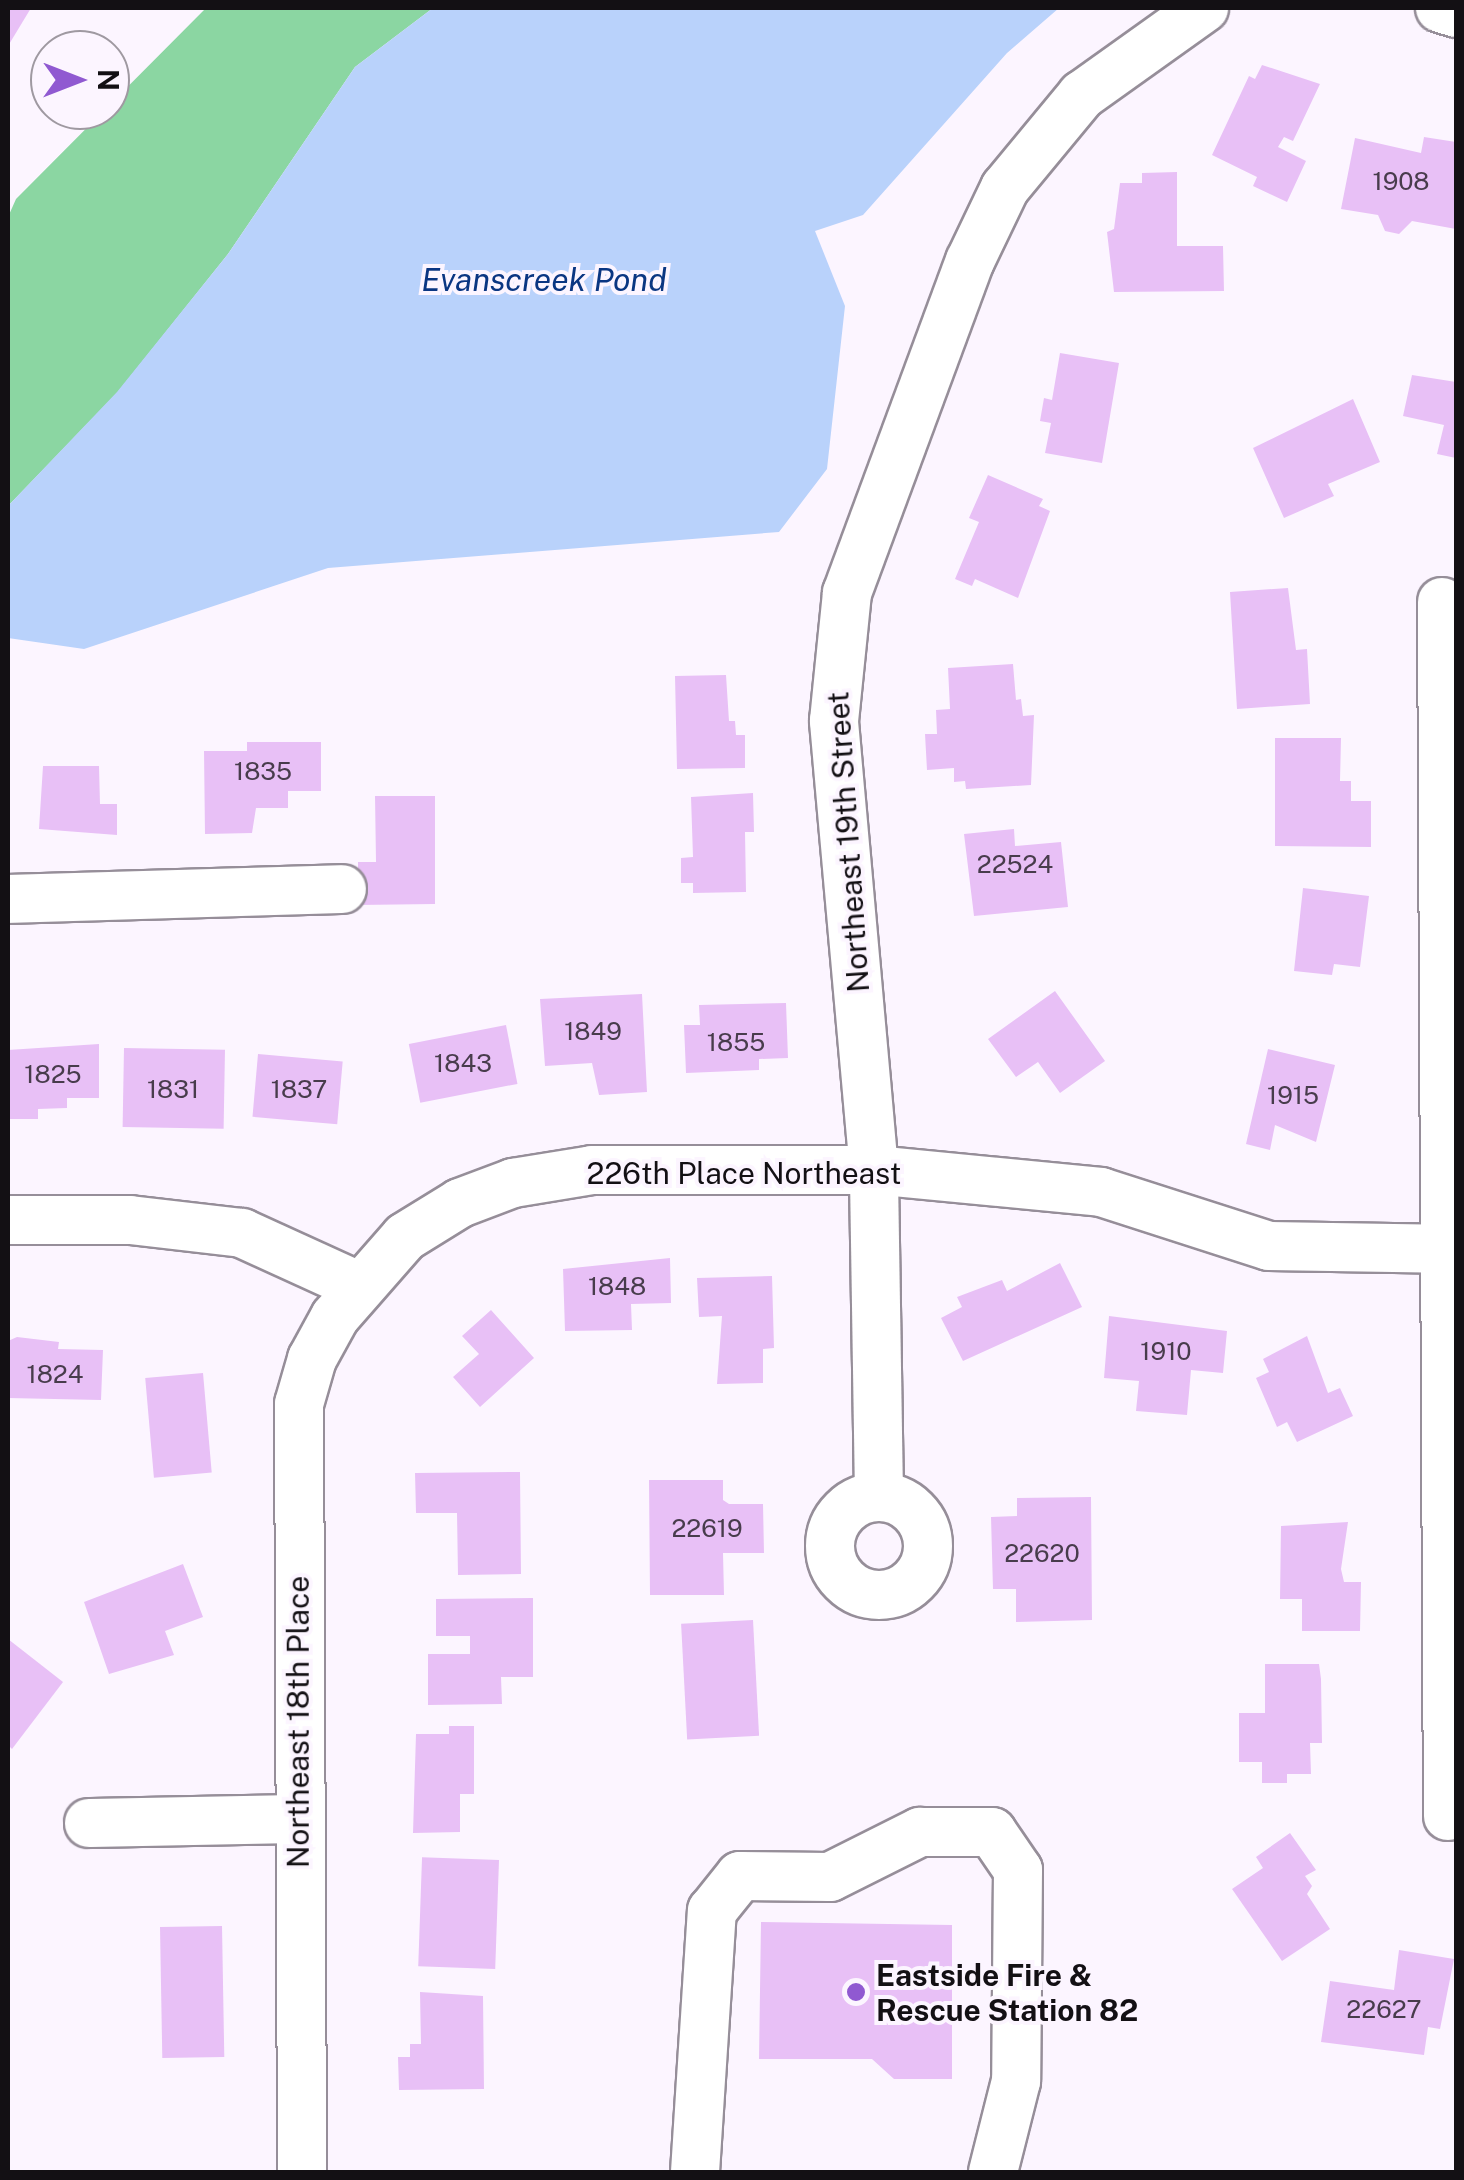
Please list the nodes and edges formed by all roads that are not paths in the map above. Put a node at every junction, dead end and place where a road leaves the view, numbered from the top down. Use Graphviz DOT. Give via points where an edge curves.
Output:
graph roads {
  1 [pos="1204,8"];
  2 [pos="1440,8"];
  3 [pos="1456,13"];
  4 [pos="1442,602"];
  5 [pos="342,889"];
  6 [pos="8,899"];
  7 [pos="874,1170"];
  8 [pos="8,1220"];
  9 [pos="1449,1249"];
  10 [pos="356,1285"];
  11 [pos="879,1496"];
  12 [pos="1448,1816"];
  13 [pos="297,1820"];
  14 [pos="89,1823"];
  15 [pos="302,2172"];
  16 [pos="695,2172"];
  17 [pos="993,2172"];
  1 -- 7 [label="street, Northeast 19th Street" via="1082,95 1005,188 970,260 848,592 834,721"];
  2 -- 3 [label="street"];
  4 -- 9 [label="street"];
  5 -- 6 [label="street"];
  7 -- 9 [label="street, 226th Place Northeast" via="1101,1192 1269,1246"];
  7 -- 10 [label="street, 226th Place Northeast" via="592,1170 513,1184 460,1203 405,1237"];
  7 -- 11 [label="street, Northeast 19th Street"];
  8 -- 10 [label="street" via="130,1220 242,1233"];
  9 -- 12 [label="street"];
  10 -- 13 [label="street, Northeast 18th Place" via="312,1359 299,1404"];
  13 -- 14 [label="street"];
  13 -- 15 [label="street, Northeast 18th Place"];
  16 -- 17 [label="street" via="712,1910 740,1876 830,1877 920,1832 992,1832 1018,1870 1016,2080"];
}
